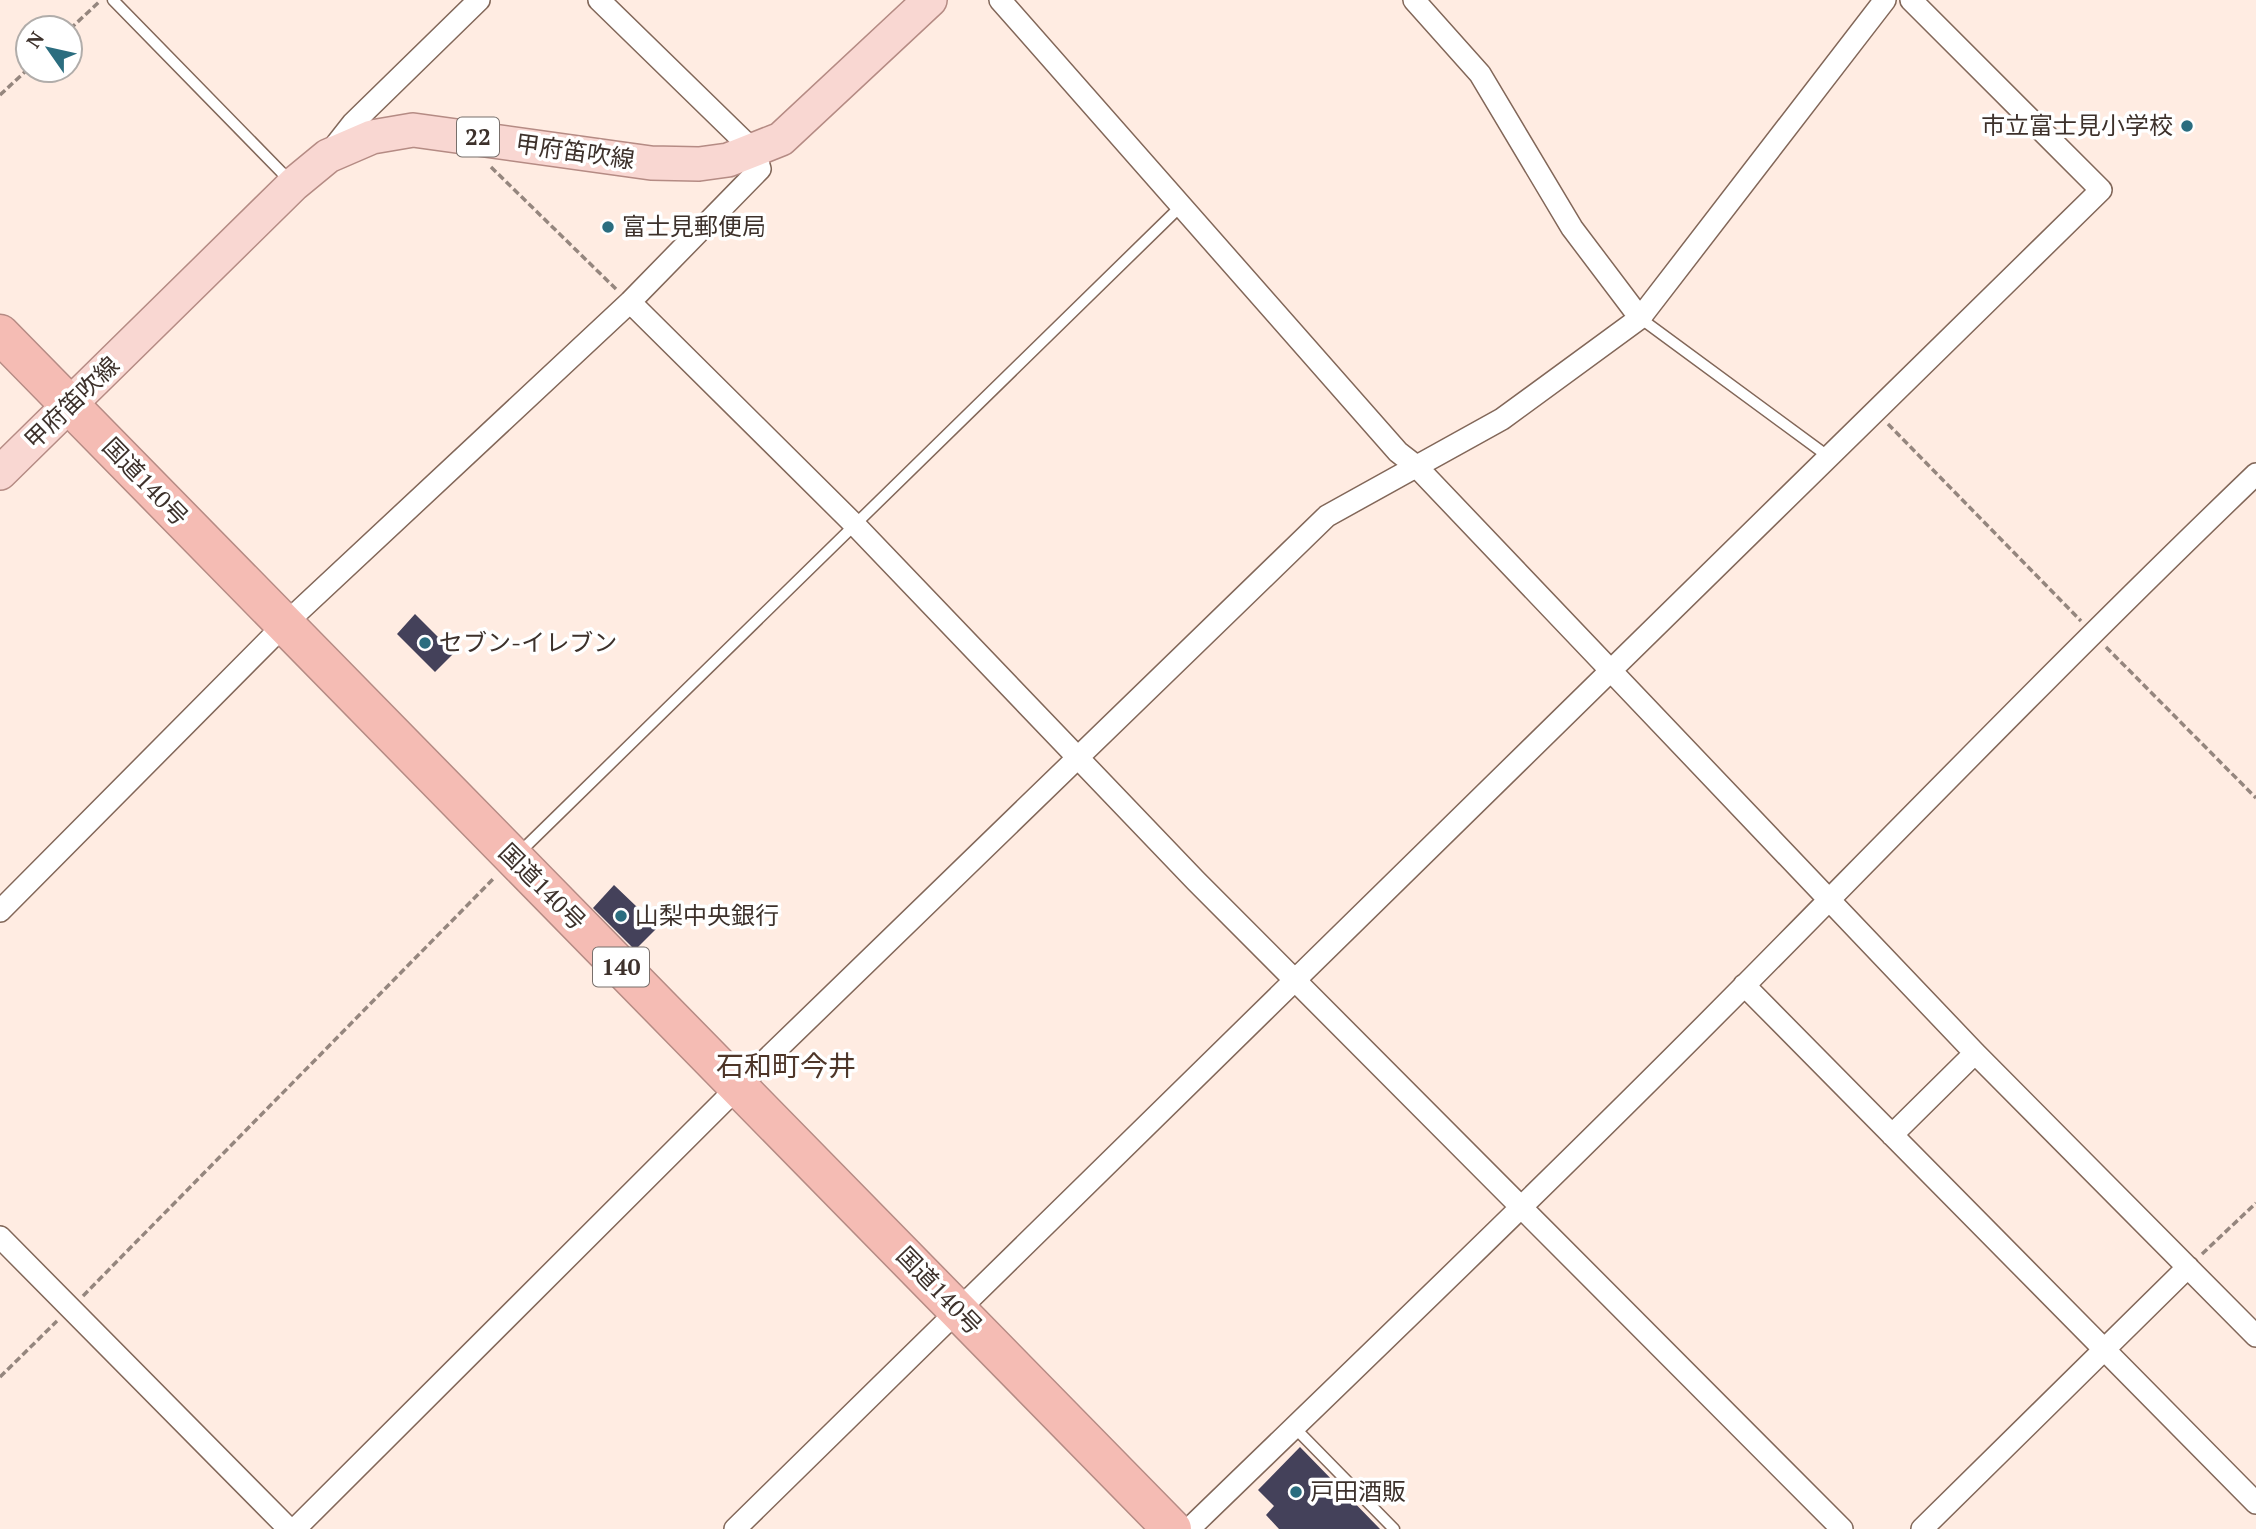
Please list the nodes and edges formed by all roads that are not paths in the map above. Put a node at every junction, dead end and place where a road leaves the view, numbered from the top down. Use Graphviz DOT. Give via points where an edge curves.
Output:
graph roads {
  1 [pos="113,0"];
  2 [pos="479,0"];
  3 [pos="599,0"];
  4 [pos="930,0"];
  5 [pos="1000,0"];
  6 [pos="1414,0"];
  7 [pos="1885,0"];
  8 [pos="1911,0"];
  9 [pos="755,152"];
  10 [pos="328,156"];
  11 [pos="294,184"];
  12 [pos="1181,206"];
  13 [pos="630,302"];
  14 [pos="1640,318"];
  15 [pos="0,334"];
  16 [pos="70,405"];
  17 [pos="1829,457"];
  18 [pos="1416,466"];
  19 [pos="0,473"];
  20 [pos="2256,474"];
  21 [pos="856,526"];
  22 [pos="285,624"];
  23 [pos="1612,670"];
  24 [pos="1077,757"];
  25 [pos="513,858"];
  26 [pos="1828,899"];
  27 [pos="0,911"];
  28 [pos="1297,979"];
  29 [pos="1744,985"];
  30 [pos="1976,1054"];
  31 [pos="738,1087"];
  32 [pos="1892,1135"];
  33 [pos="1521,1207"];
  34 [pos="0,1237"];
  35 [pos="2188,1267"];
  36 [pos="959,1311"];
  37 [pos="2256,1336"];
  38 [pos="2105,1350"];
  39 [pos="1294,1427"];
  40 [pos="2256,1503"];
  41 [pos="289,1529"];
  42 [pos="295,1529"];
  43 [pos="735,1529"];
  44 [pos="1172,1529"];
  45 [pos="1189,1529"];
  46 [pos="1394,1529"];
  47 [pos="1842,1529"];
  48 [pos="1922,1529"];
  1 -- 11 [label="lane"];
  2 -- 10 [label="street" via="353,123"];
  3 -- 9 [label="street"];
  4 -- 9 [label="main road, 甲府笛吹線 / 22" via="781,139"];
  5 -- 12 [label="street"];
  6 -- 14 [label="street" via="1480,74 1572,228"];
  7 -- 14 [label="street"];
  8 -- 17 [label="street" via="2101,190"];
  9 -- 10 [label="main road, 甲府笛吹線 / 22" via="699,164 651,163 413,131 372,137"];
  9 -- 13 [label="street" via="760,169"];
  10 -- 11 [label="main road, 甲府笛吹線 / 22"];
  11 -- 16 [label="main road, 甲府笛吹線 / 22"];
  12 -- 18 [label="street" via="1398,452"];
  12 -- 21 [label="lane"];
  13 -- 21 [label="street"];
  13 -- 22 [label="street"];
  14 -- 17 [label="lane"];
  14 -- 18 [label="street" via="1502,419"];
  15 -- 16 [label="highway, 国道140号 / 140"];
  16 -- 19 [label="main road, 甲府笛吹線 / 22"];
  16 -- 22 [label="highway, 国道140号 / 140"];
  17 -- 23 [label="street"];
  18 -- 23 [label="street"];
  18 -- 24 [label="street" via="1327,516"];
  20 -- 26 [label="street"];
  21 -- 24 [label="street"];
  21 -- 25 [label="lane"];
  22 -- 25 [label="highway, 国道140号 / 140"];
  22 -- 27 [label="street"];
  23 -- 26 [label="street"];
  23 -- 28 [label="street"];
  24 -- 28 [label="street"];
  24 -- 31 [label="street"];
  25 -- 31 [label="highway, 国道140号 / 140"];
  26 -- 29 [label="street"];
  26 -- 30 [label="street"];
  28 -- 33 [label="street"];
  28 -- 36 [label="street"];
  29 -- 32 [label="street"];
  29 -- 33 [label="street"];
  30 -- 32 [label="street"];
  30 -- 35 [label="street"];
  31 -- 36 [label="highway, 国道140号 / 140"];
  31 -- 42 [label="street"];
  32 -- 38 [label="street"];
  33 -- 39 [label="street"];
  33 -- 47 [label="street"];
  34 -- 41 [label="street"];
  35 -- 37 [label="street"];
  35 -- 38 [label="street"];
  36 -- 43 [label="street"];
  36 -- 44 [label="highway, 国道140号 / 140"];
  38 -- 40 [label="street"];
  38 -- 48 [label="street"];
  39 -- 45 [label="street"];
  39 -- 46 [label="lane"];
}
